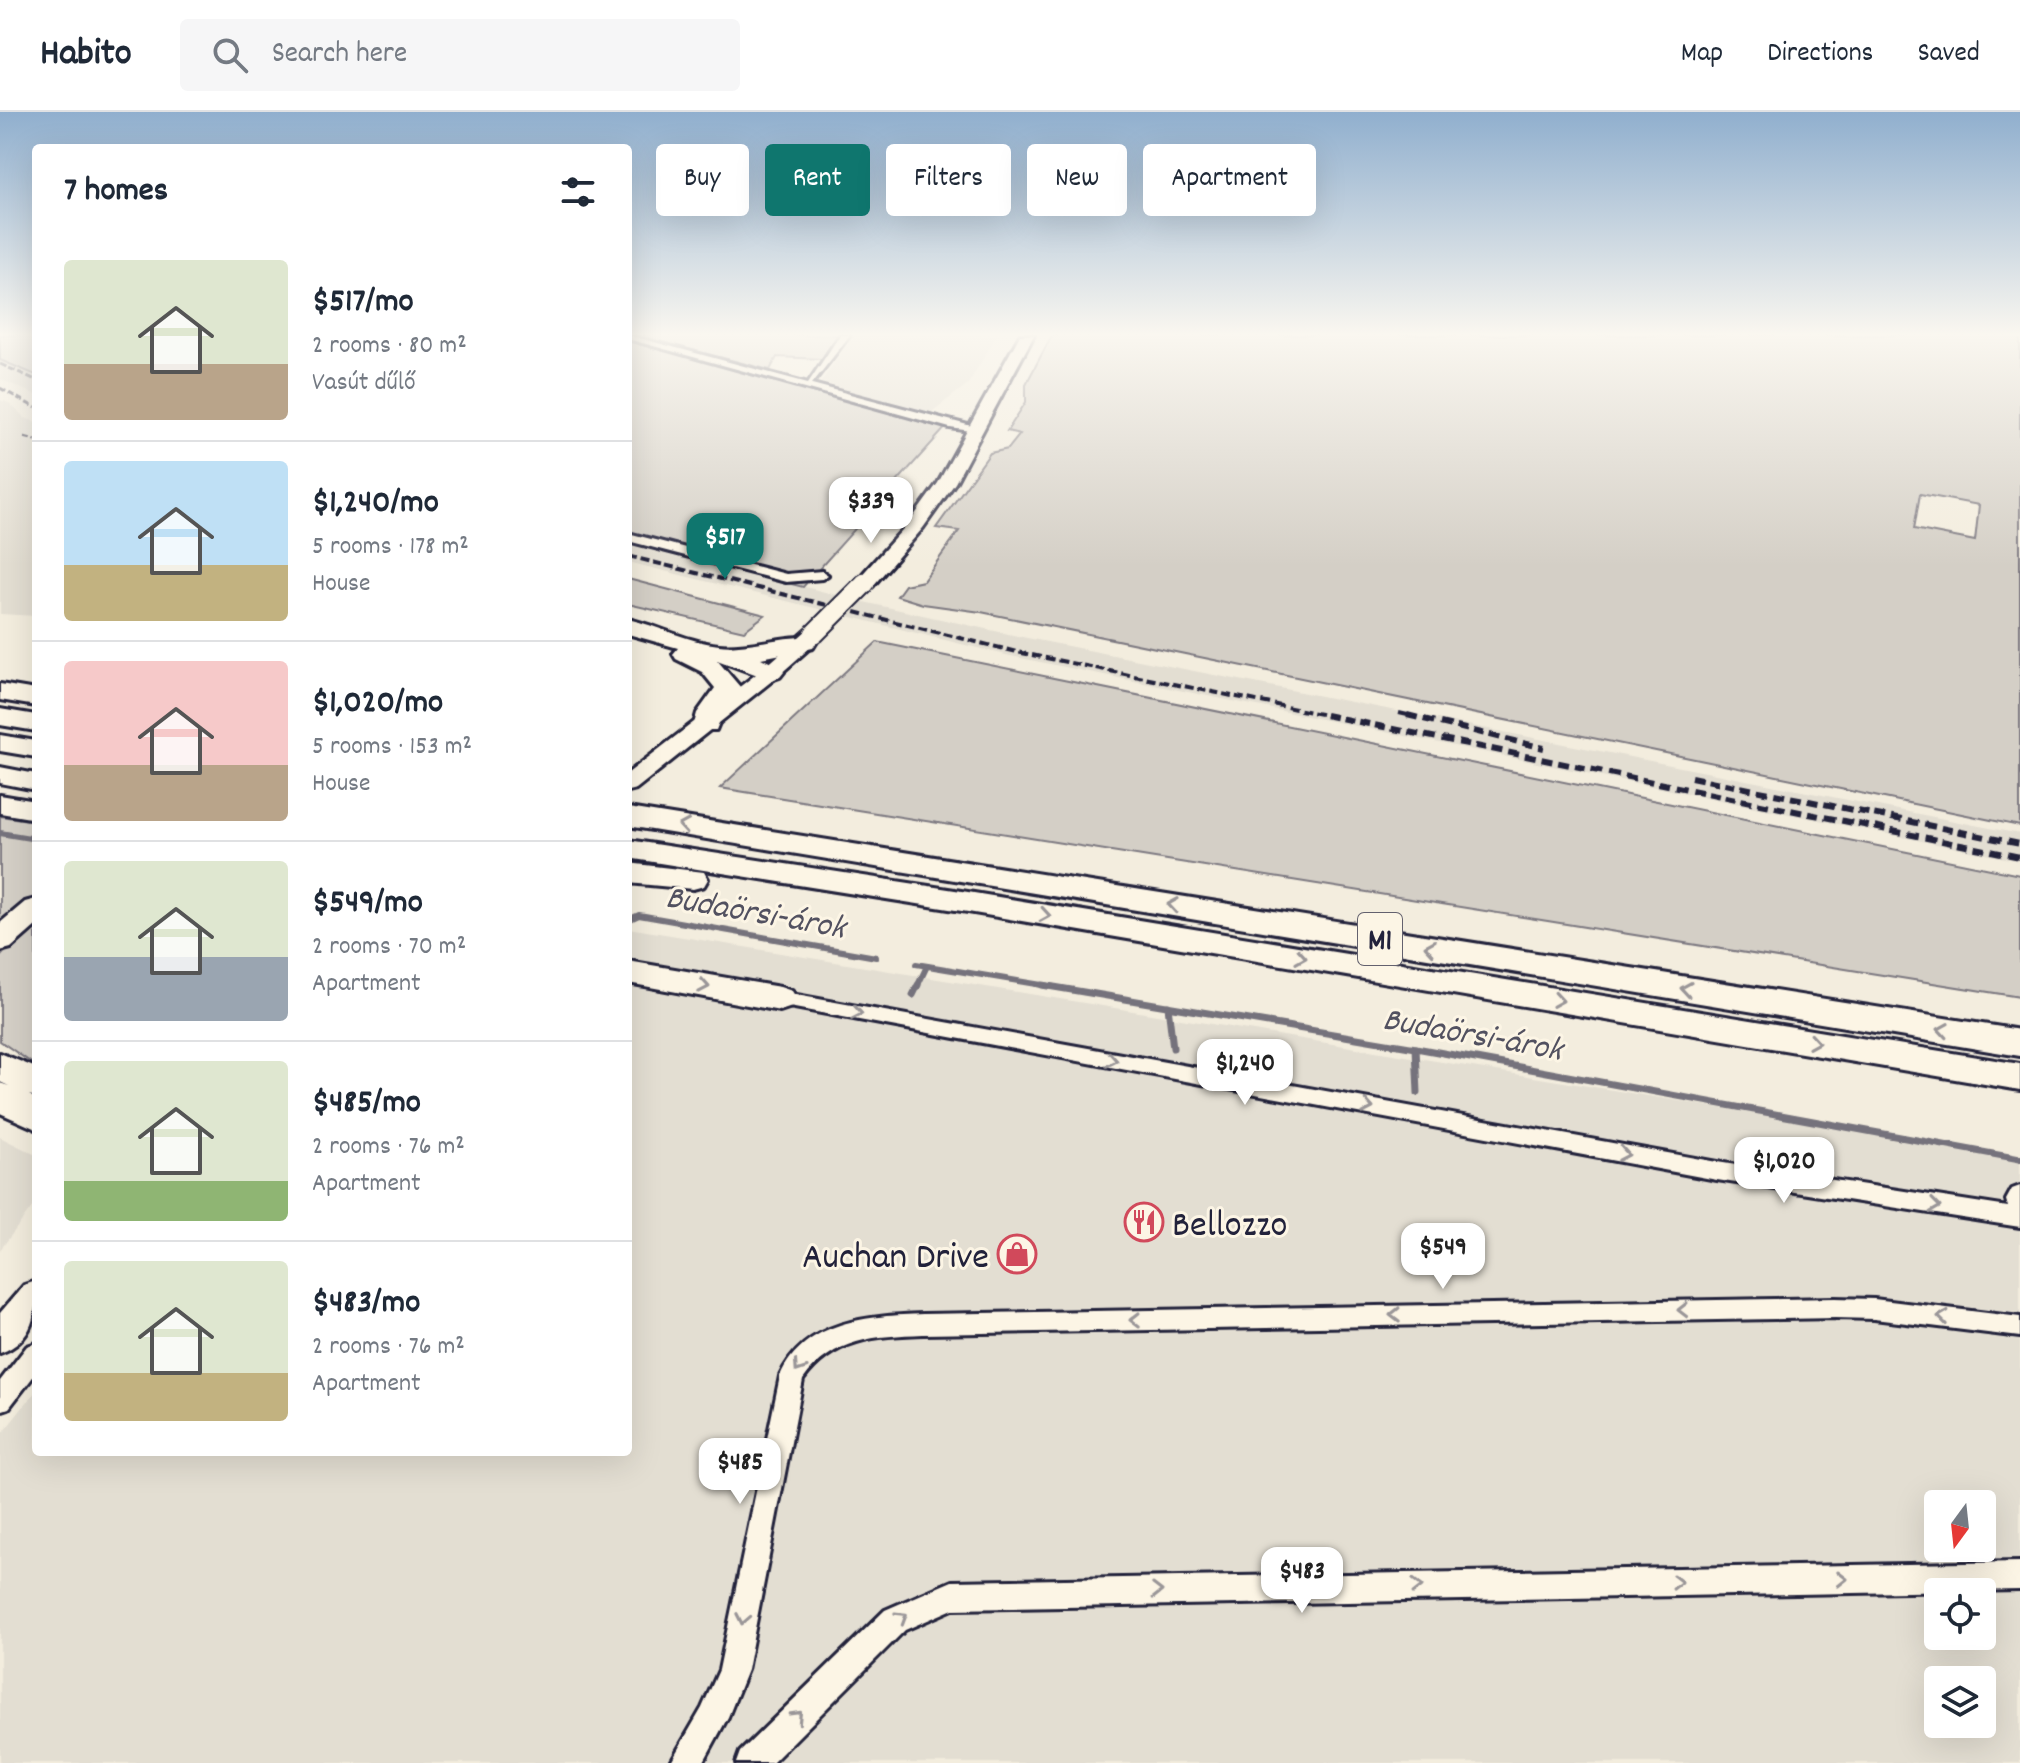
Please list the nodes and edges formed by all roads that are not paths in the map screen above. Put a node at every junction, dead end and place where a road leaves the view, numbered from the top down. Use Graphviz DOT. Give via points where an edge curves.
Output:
graph roads {
  1 [pos="903,412"];
  2 [pos="987,412"];
  3 [pos="978,429"];
  4 [pos="632,538"];
  5 [pos="822,575"];
  6 [pos="632,627"];
  7 [pos="809,638"];
  8 [pos="632,639"];
  9 [pos="708,649"];
  10 [pos="682,653"];
  11 [pos="771,672"];
  12 [pos="32,674"];
  13 [pos="0,677"];
  14 [pos="0,692"];
  15 [pos="32,697"];
  16 [pos="0,717"];
  17 [pos="32,722"];
  18 [pos="707,724"];
  19 [pos="0,743"];
  20 [pos="32,748"];
  21 [pos="0,775"];
  22 [pos="32,781"];
  23 [pos="632,781"];
  24 [pos="0,804"];
  25 [pos="32,809"];
  26 [pos="632,818"];
  27 [pos="632,850"];
  28 [pos="632,873"];
  29 [pos="968,902"];
  30 [pos="32,912"];
  31 [pos="0,940"];
  32 [pos="632,973"];
  33 [pos="780,999"];
  34 [pos="2020,1043"];
  35 [pos="0,1066"];
  36 [pos="2020,1077"];
  37 [pos="32,1082"];
  38 [pos="0,1097"];
  39 [pos="32,1113"];
  40 [pos="2020,1195"];
  41 [pos="2020,1210"];
  42 [pos="2020,1218"];
  43 [pos="32,1300"];
  44 [pos="2020,1327"];
  45 [pos="0,1338"];
  46 [pos="32,1359"];
  47 [pos="0,1400"];
  48 [pos="2020,1576"];
  49 [pos="685,1763"];
  50 [pos="751,1763"];
  1 -- 3 [label="street"];
  2 -- 3 [label="main road"];
  3 -- 7 [label="main road, bridge" via="931,506"];
  4 -- 5 [label="street" via="786,578"];
  6 -- 9 [label="highway"];
  7 -- 9 [label="highway" via="751,652"];
  7 -- 11 [label="main road"];
  8 -- 10 [label="highway"];
  9 -- 11 [label="highway"];
  10 -- 11 [label="highway"];
  10 -- 18 [label="highway" via="711,667 728,688"];
  11 -- 18 [label="main road"];
  12 -- 13 [label="highway"];
  14 -- 15 [label="highway"];
  16 -- 17 [label="highway"];
  18 -- 23 [label="main road"];
  19 -- 20 [label="highway"];
  21 -- 22 [label="highway"];
  24 -- 25 [label="highway"];
  34 -- 26 [label="highway, M1, one-way"];
  27 -- 29 [label="highway, M1"];
  28 -- 29 [label="highway"];
  29 -- 36 [label="highway, M1, one-way"];
  30 -- 31 [label="highway"];
  32 -- 33 [label="highway, one-way"];
  33 -- 42 [label="street, one-way" via="1717,1171"];
  35 -- 37 [label="highway"];
  38 -- 39 [label="highway"];
  40 -- 41 [label="street"];
  43 -- 45 [label="main road"];
  44 -- 49 [label="street, one-way" via="1835,1308 923,1324 845,1332 813,1349 792,1376 733,1670 716,1714"];
  46 -- 47 [label="street"];
  50 -- 48 [label="street, one-way" via="895,1620 952,1595"];
}
